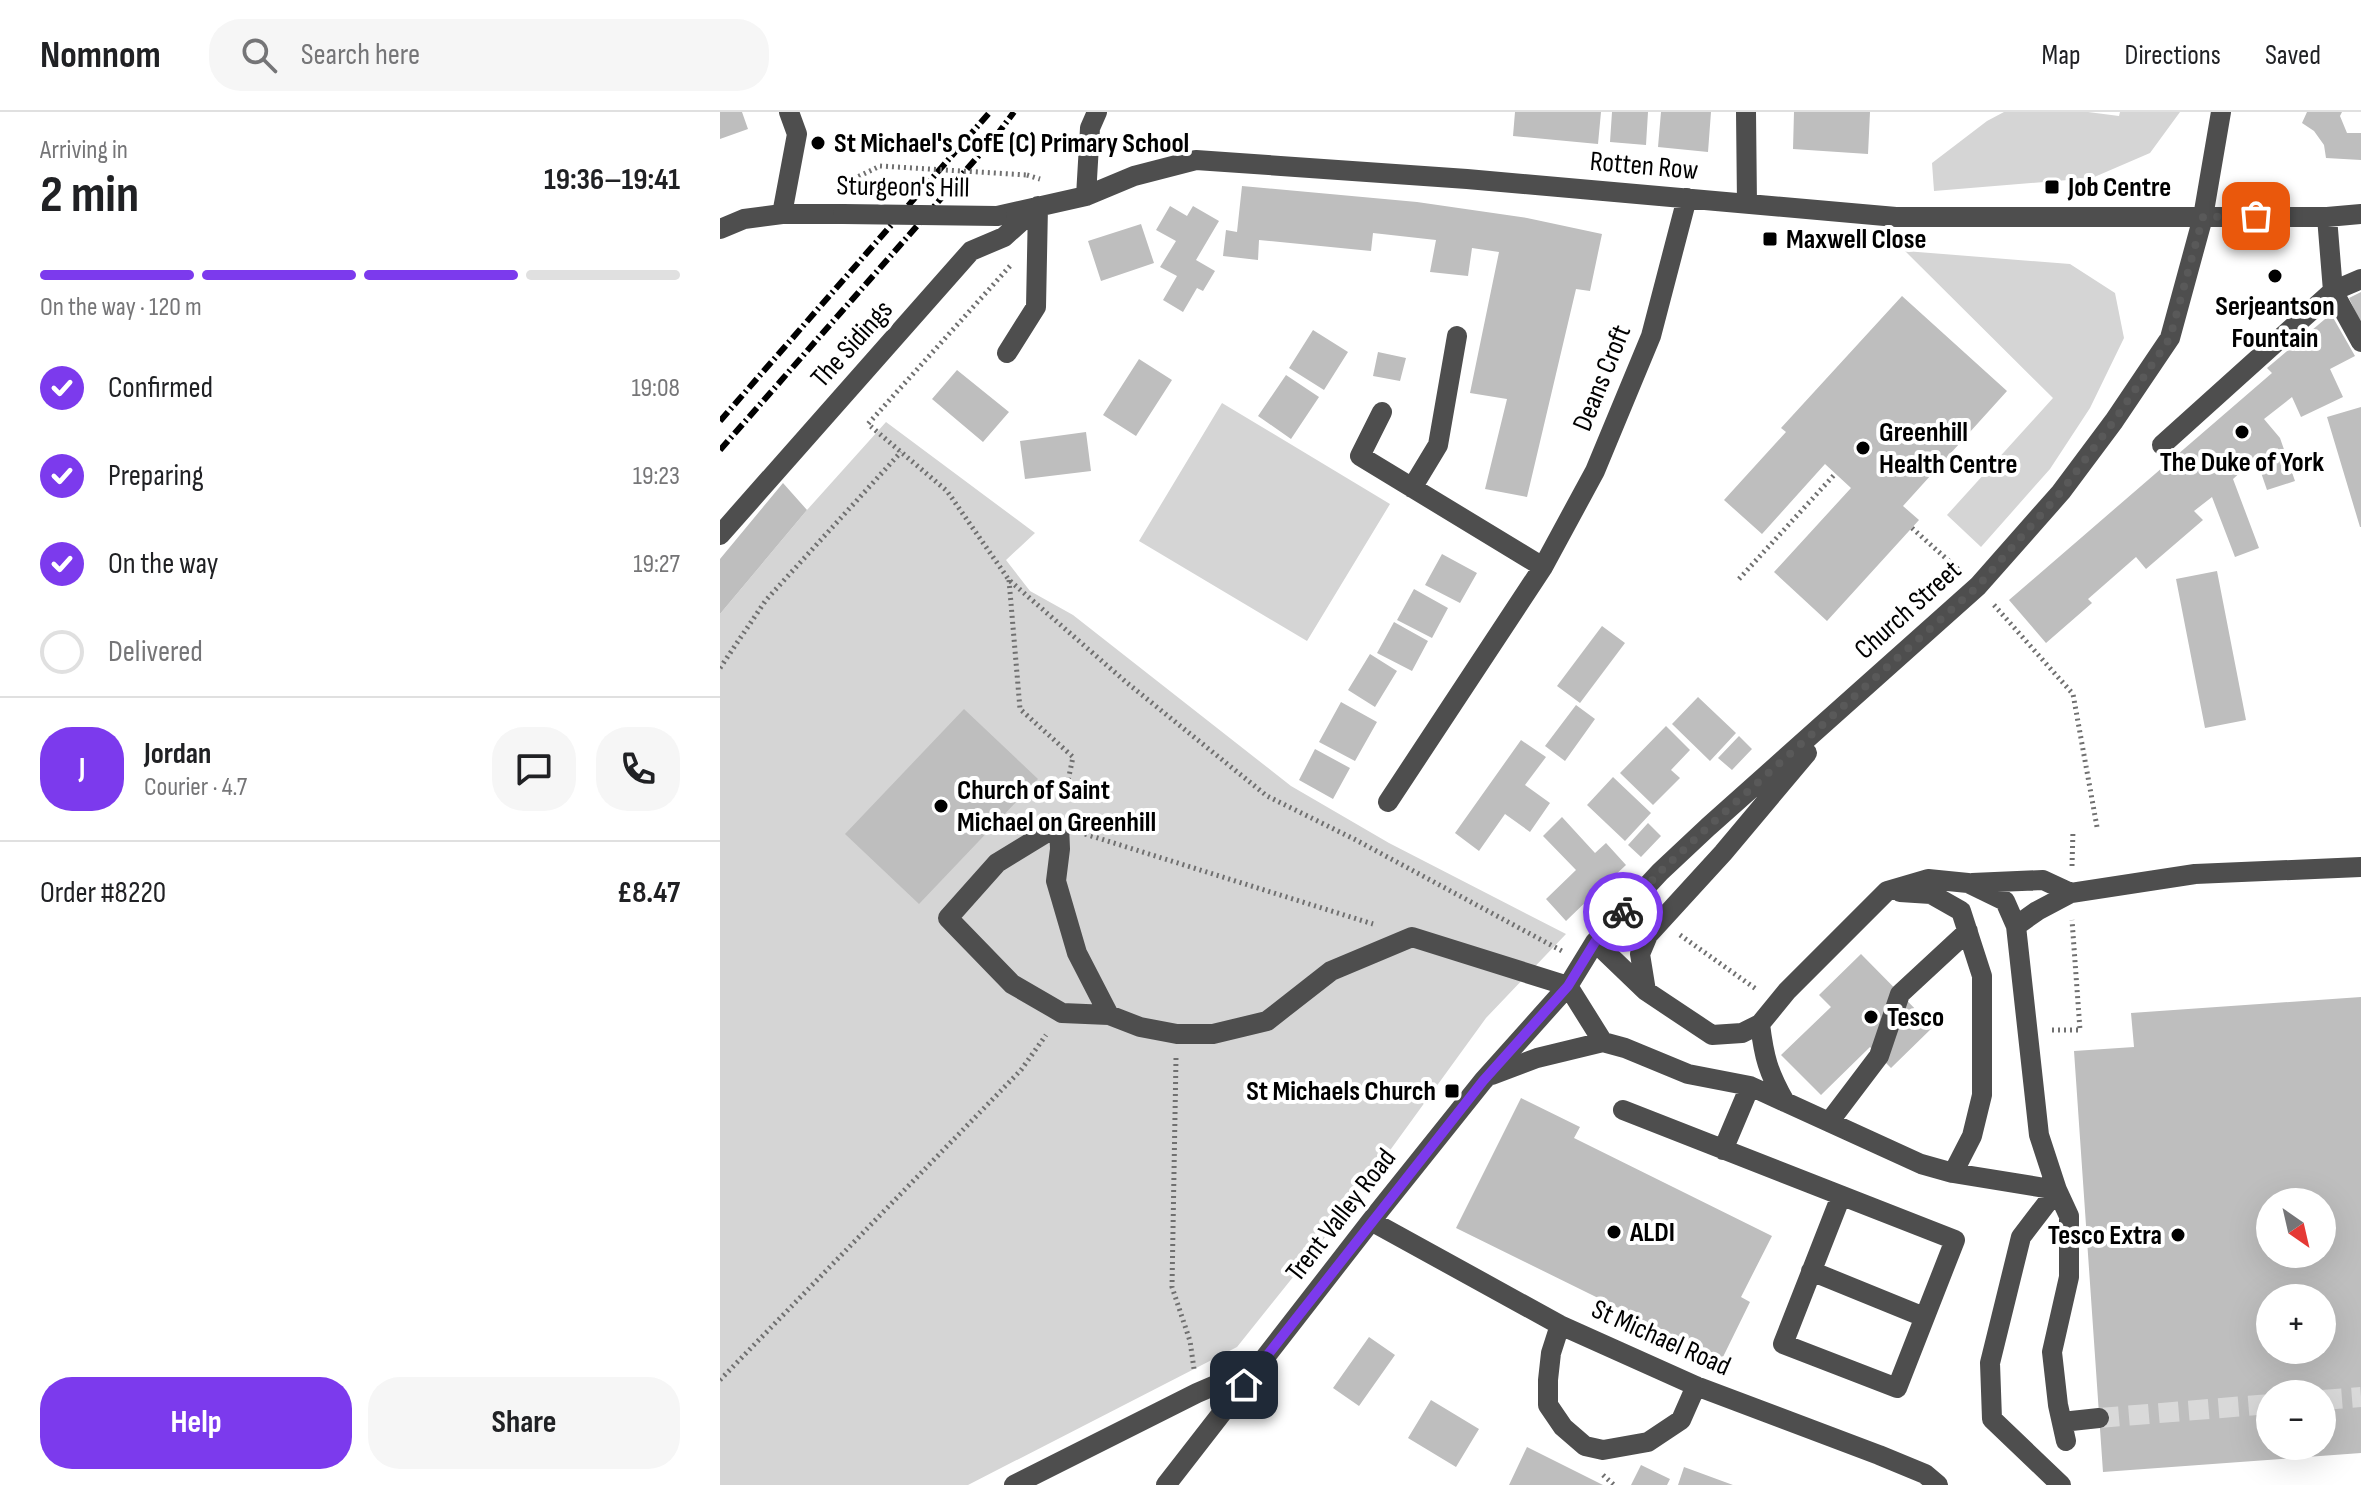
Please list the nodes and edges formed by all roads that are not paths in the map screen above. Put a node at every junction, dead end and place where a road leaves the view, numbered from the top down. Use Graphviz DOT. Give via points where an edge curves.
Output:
graph roads {
  1 [pos="789,112"];
  2 [pos="1097,112"];
  3 [pos="1746,112"];
  4 [pos="2221,112"];
  5 [pos="1086,196"];
  6 [pos="1687,198"];
  7 [pos="1747,204"];
  8 [pos="1038,206"];
  9 [pos="782,214"];
  10 [pos="2361,214"];
  11 [pos="2203,217"];
  12 [pos="2327,217"];
  13 [pos="720,229"];
  14 [pos="2361,279"];
  15 [pos="2333,291"];
  16 [pos="1457,336"];
  17 [pos="2361,342"];
  18 [pos="1007,353"];
  19 [pos="1382,412"];
  20 [pos="2162,445"];
  21 [pos="1412,488"];
  22 [pos="720,535"];
  23 [pos="1543,567"];
  24 [pos="1853,698"];
  25 [pos="1388,802"];
  26 [pos="2361,867"];
  27 [pos="1968,883"];
  28 [pos="1887,891"];
  29 [pos="2071,893"];
  30 [pos="2016,926"];
  31 [pos="1968,931"];
  32 [pos="1595,942"];
  33 [pos="1568,986"];
  34 [pos="1646,991"];
  35 [pos="1109,1015"];
  36 [pos="1760,1024"];
  37 [pos="1603,1042"];
  38 [pos="1487,1076"];
  39 [pos="1750,1086"];
  40 [pos="1785,1102"];
  41 [pos="1623,1110"];
  42 [pos="1829,1122"];
  43 [pos="1723,1150"];
  44 [pos="1953,1173"];
  45 [pos="2057,1190"];
  46 [pos="1841,1196"];
  47 [pos="1371,1221"];
  48 [pos="1811,1271"];
  49 [pos="1924,1317"];
  50 [pos="1560,1325"];
  51 [pos="1257,1368"];
  52 [pos="1696,1386"];
  53 [pos="2099,1418"];
  54 [pos="1014,1485"];
  55 [pos="1166,1485"];
  56 [pos="1938,1485"];
  57 [pos="2061,1485"];
  1 -- 9 [label="street" via="797,134"];
  2 -- 5 [label="street" via="1090,128"];
  3 -- 7 [label="street"];
  4 -- 11 [label="street, Church Street"];
  5 -- 6 [label="street, Rotten Row" via="1134,176 1196,160"];
  5 -- 8 [label="street, Sturgeon's Hill"];
  6 -- 7 [label="street, Rotten Row"];
  6 -- 23 [label="street, Deans Croft" via="1651,336 1595,471"];
  7 -- 11 [label="street, Rotten Row" via="1896,217"];
  8 -- 9 [label="street, Sturgeon's Hill, bridge" via="997,216"];
  8 -- 18 [label="street" via="1036,307"];
  8 -- 22 [label="street, The Sidings" via="1004,237 971,251"];
  9 -- 13 [label="street, Sturgeon's Hill" via="744,219"];
  10 -- 12 [label="street, Rotten Row"];
  11 -- 12 [label="street, Rotten Row"];
  11 -- 24 [label="street, Church Street" via="2170,338 2114,421 2061,492 1978,586"];
  12 -- 15 [label="street"];
  14 -- 15 [label="street"];
  15 -- 17 [label="street"];
  15 -- 20 [label="street"];
  16 -- 21 [label="street" via="1438,445"];
  19 -- 21 [label="street" via="1360,456"];
  21 -- 23 [label="street"];
  23 -- 25 [label="street, Deans Croft"];
  24 -- 32 [label="street, Church Street" via="1660,872"];
  24 -- 34 [label="street" via="1648,935 1640,954"];
  26 -- 29 [label="street" via="2195,874"];
  27 -- 28 [label="street" via="1928,879"];
  27 -- 29 [label="street" via="2043,880"];
  27 -- 30 [label="street" via="2005,901"];
  28 -- 31 [label="street" via="1931,894 1961,911"];
  28 -- 36 [label="street"];
  29 -- 30 [label="street"];
  30 -- 45 [label="street" via="2039,1135"];
  31 -- 42 [label="street" via="1900,994 1879,1056"];
  31 -- 44 [label="street" via="1982,976 1982,1095 1972,1136"];
  32 -- 33 [label="street, Church Street"];
  32 -- 34 [label="street"];
  33 -- 35 [label="street" via="1412,937 1331,971 1267,1021 1213,1034 1177,1034"];
  33 -- 37 [label="street"];
  33 -- 38 [label="street, Trent Valley Road"];
  34 -- 36 [label="street" via="1712,1035 1742,1033"];
  35 -- 35 [label="street" via="1077,953 1056,881 1059,825 997,863 948,918 1012,984 1062,1013"];
  36 -- 40 [label="street" via="1769,1073"];
  37 -- 38 [label="street"];
  37 -- 39 [label="street" via="1688,1074"];
  38 -- 47 [label="street, Trent Valley Road"];
  39 -- 40 [label="street"];
  39 -- 43 [label="street"];
  40 -- 42 [label="street"];
  41 -- 43 [label="street"];
  42 -- 44 [label="street"];
  43 -- 46 [label="street"];
  44 -- 45 [label="street"];
  45 -- 53 [label="street" via="2069,1216 2069,1277 2052,1352 2064,1432"];
  45 -- 57 [label="street" via="2021,1237 1990,1363 1992,1419"];
  46 -- 48 [label="street"];
  46 -- 49 [label="street" via="1955,1240"];
  47 -- 50 [label="street, St Michael Road"];
  47 -- 51 [label="street, Trent Valley Road"];
  48 -- 49 [label="street"];
  48 -- 49 [label="street" via="1783,1344 1897,1388"];
  50 -- 52 [label="street, St Michael Road"];
  50 -- 52 [label="street" via="1551,1353 1548,1405 1585,1446 1603,1450 1648,1442 1681,1420"];
  51 -- 54 [label="street"];
  51 -- 55 [label="street, Trent Valley Road"];
  52 -- 56 [label="street, St Michael Road" via="1879,1455"];
}
